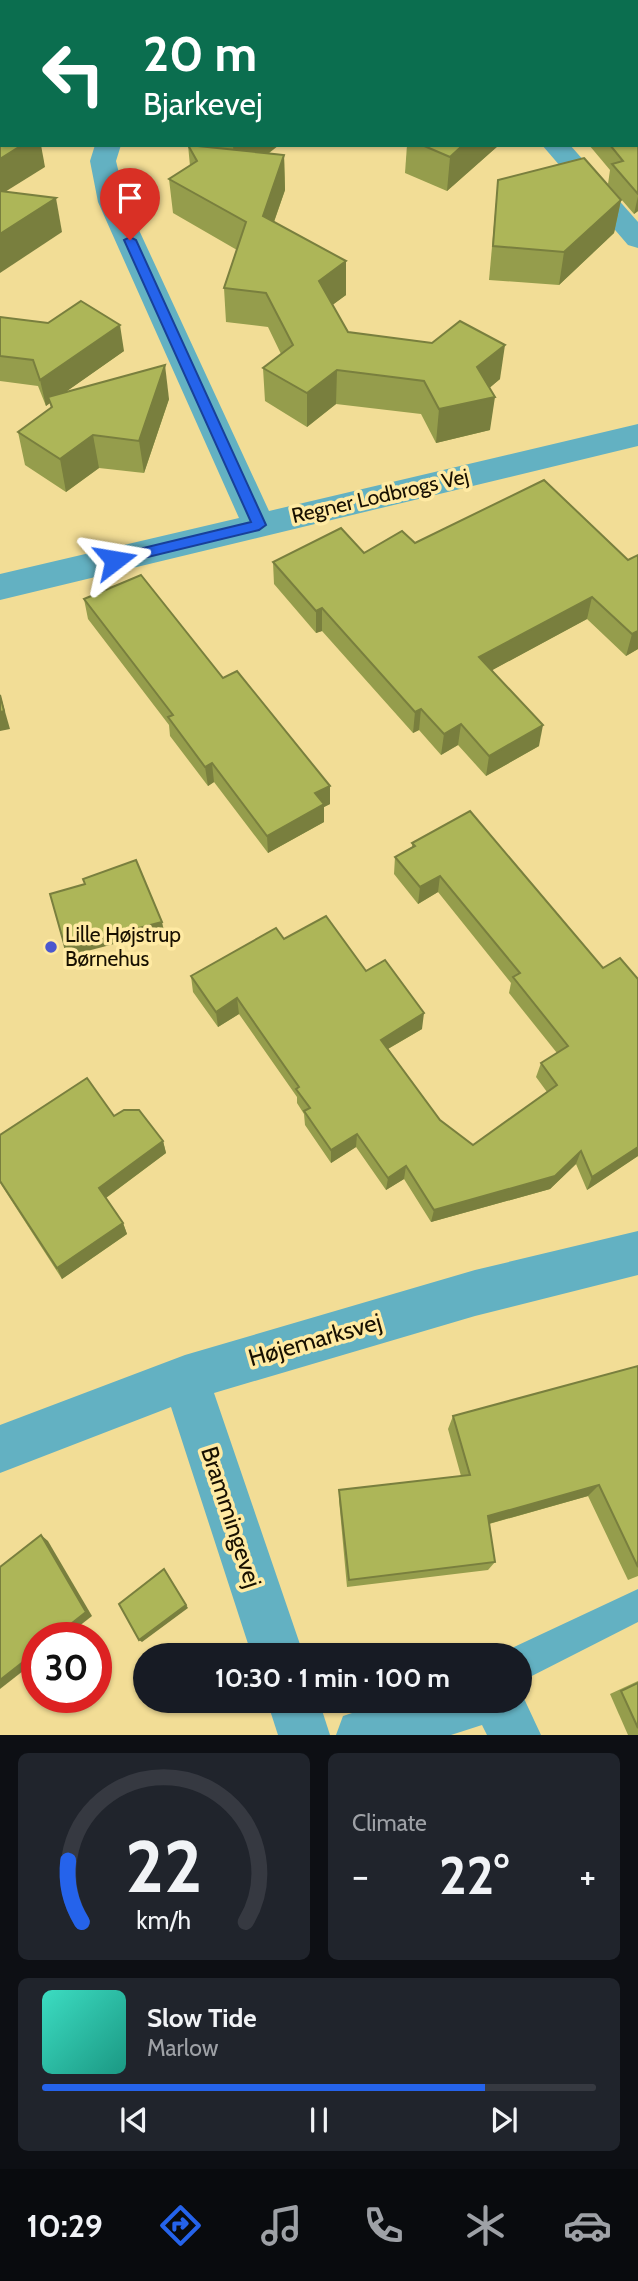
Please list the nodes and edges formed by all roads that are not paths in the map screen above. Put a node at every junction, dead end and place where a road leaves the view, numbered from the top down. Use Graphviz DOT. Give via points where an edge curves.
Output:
graph roads {
  1 [pos="107,147"];
  2 [pos="557,147"];
  3 [pos="638,239"];
  4 [pos="638,435"];
  5 [pos="259,525"];
  6 [pos="0,587"];
  7 [pos="638,1253"];
  8 [pos="185,1378"];
  9 [pos="0,1449"];
  10 [pos="638,1605"];
  11 [pos="274,1643"];
  12 [pos="532,1656"];
  13 [pos="297,1713"];
  14 [pos="436,1713"];
  15 [pos="503,1713"];
  16 [pos="304,1735"];
  17 [pos="362,1735"];
  18 [pos="515,1735"];
  1 -- 5 [label="street" via="103,161 112,202"];
  2 -- 3 [label="street"];
  4 -- 5 [label="street, Regner Lodbrogs Vej"];
  5 -- 6 [label="street, Regner Lodbrogs Vej"];
  7 -- 8 [label="street, Højemarksvej" via="475,1293"];
  8 -- 9 [label="street, Højemarksvej"];
  8 -- 11 [label="street, Brammingevej"];
  10 -- 12 [label="lane"];
  13 -- 16 [label="street"];
  14 -- 17 [label="street"];
  15 -- 18 [label="street"];
}
